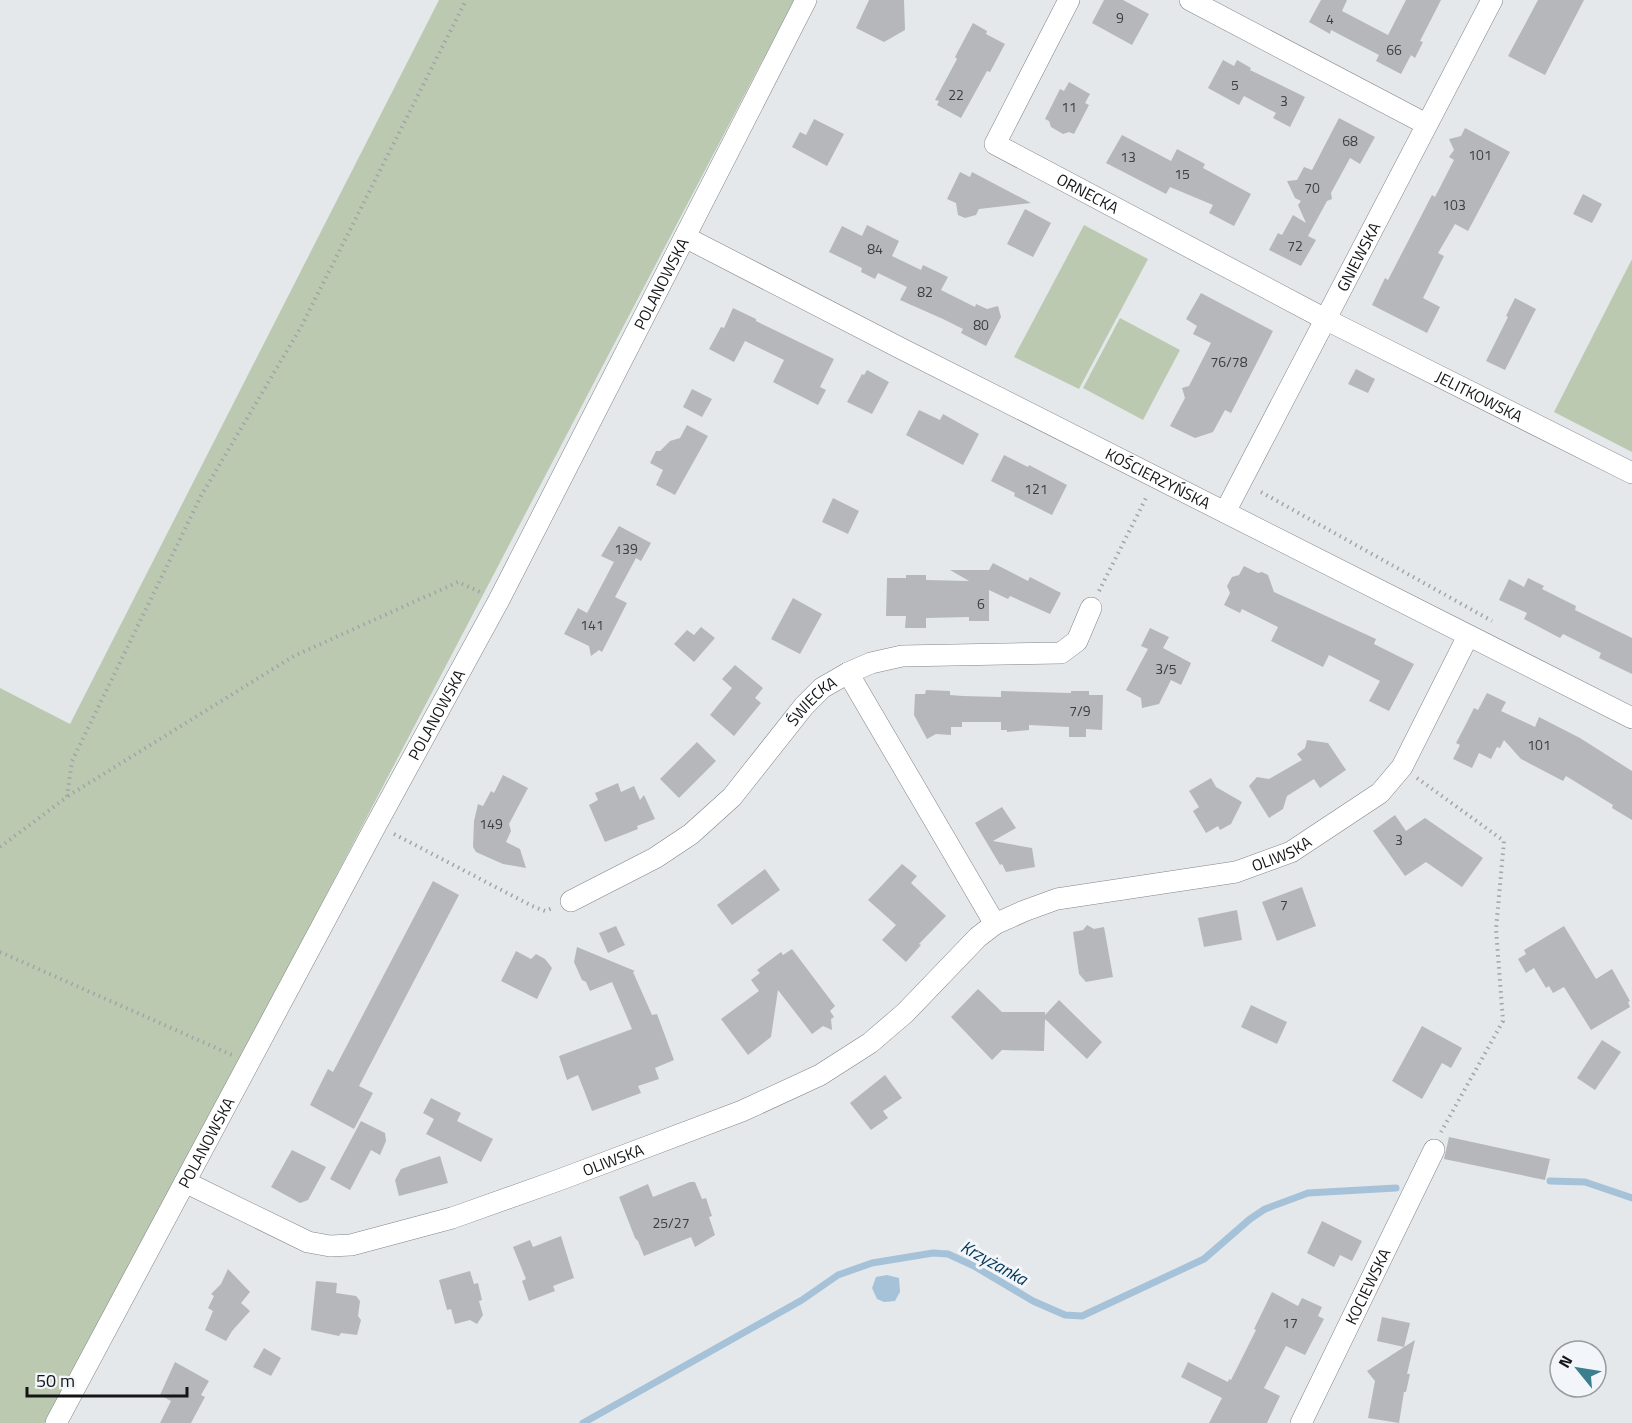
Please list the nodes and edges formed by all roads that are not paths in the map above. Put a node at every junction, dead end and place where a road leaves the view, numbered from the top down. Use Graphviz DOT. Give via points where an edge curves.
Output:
graph roads {
  1 [pos="806,0"];
  2 [pos="1069,0"];
  3 [pos="1190,0"];
  4 [pos="1492,0"];
  5 [pos="1426,124"];
  6 [pos="685,237"];
  7 [pos="1325,319"];
  8 [pos="1632,473"];
  9 [pos="1225,512"];
  10 [pos="1091,608"];
  11 [pos="1468,636"];
  12 [pos="848,673"];
  13 [pos="1632,718"];
  14 [pos="571,901"];
  15 [pos="995,924"];
  16 [pos="1434,1150"];
  17 [pos="185,1182"];
  18 [pos="56,1423"];
  19 [pos="1300,1423"];
  1 -- 6 [label="street, POLANOWSKA"];
  2 -- 7 [label="street, ORNECKA" via="995,144"];
  3 -- 5 [label="street"];
  4 -- 5 [label="street, GNIEWSKA"];
  5 -- 7 [label="street, GNIEWSKA"];
  6 -- 9 [label="street, KOŚCIERZYŃSKA"];
  6 -- 17 [label="street, POLANOWSKA" via="498,600"];
  7 -- 8 [label="street, JELITKOWSKA"];
  7 -- 9 [label="street, GNIEWSKA"];
  9 -- 11 [label="street, KOŚCIERZYŃSKA"];
  10 -- 12 [label="street, ŚWIECKA" via="1077,641 1061,653 902,656"];
  11 -- 13 [label="street, KOŚCIERZYŃSKA"];
  11 -- 15 [label="street, OLIWSKA" via="1402,767 1380,793 1291,852 1236,872 1057,899"];
  12 -- 14 [label="street, ŚWIECKA" via="822,688 804,706 732,797 691,834 655,858"];
  12 -- 15 [label="street"];
  15 -- 17 [label="street, OLIWSKA" via="870,1043 820,1075 742,1112 452,1218 351,1245 330,1246 308,1242"];
  16 -- 19 [label="street, KOCIEWSKA"];
  17 -- 18 [label="street, POLANOWSKA"];
}
